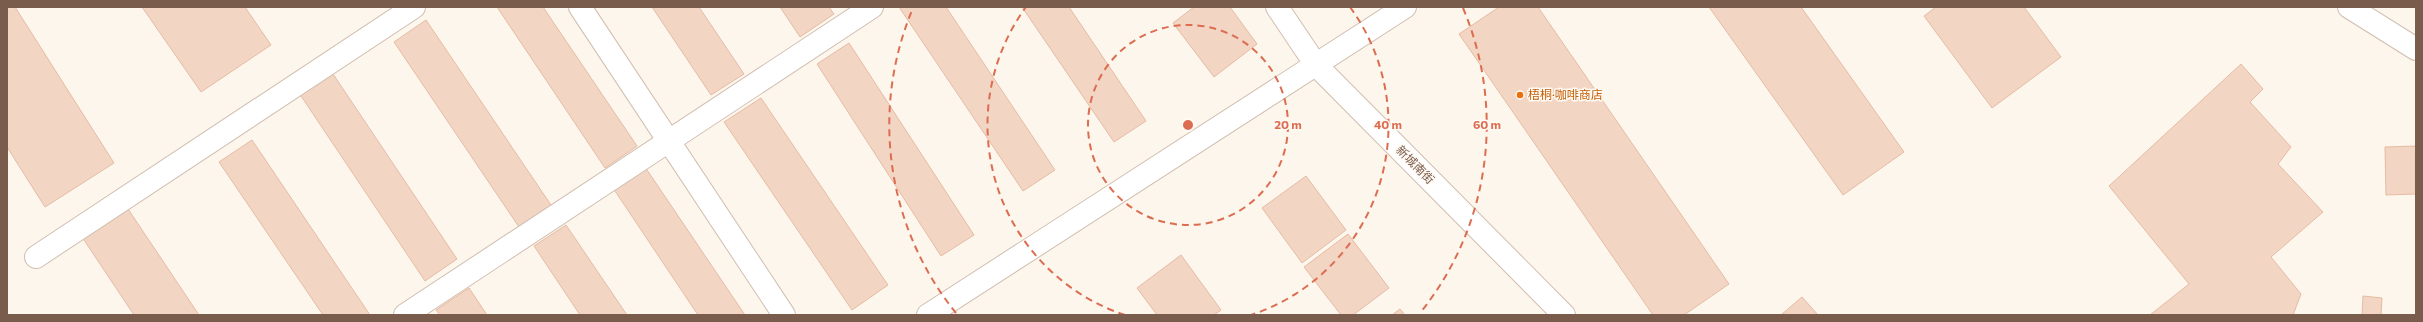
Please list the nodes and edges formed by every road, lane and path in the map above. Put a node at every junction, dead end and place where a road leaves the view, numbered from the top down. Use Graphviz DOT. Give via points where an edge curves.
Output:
graph roads {
  1 [pos="414,7"];
  2 [pos="580,7"];
  3 [pos="872,7"];
  4 [pos="1277,7"];
  5 [pos="1405,7"];
  6 [pos="2349,7"];
  7 [pos="2416,49"];
  8 [pos="1316,65"];
  9 [pos="668,142"];
  10 [pos="36,257"];
  11 [pos="404,315"];
  12 [pos="784,315"];
  13 [pos="928,315"];
  14 [pos="1564,315"];
  1 -- 10 [label="street"];
  2 -- 9 [label="street"];
  3 -- 9 [label="street"];
  4 -- 8 [label="street, 新城南街"];
  5 -- 8 [label="street"];
  6 -- 7 [label="street"];
  8 -- 13 [label="street"];
  8 -- 14 [label="street, 新城南街"];
  9 -- 11 [label="street"];
  9 -- 12 [label="street"];
}
